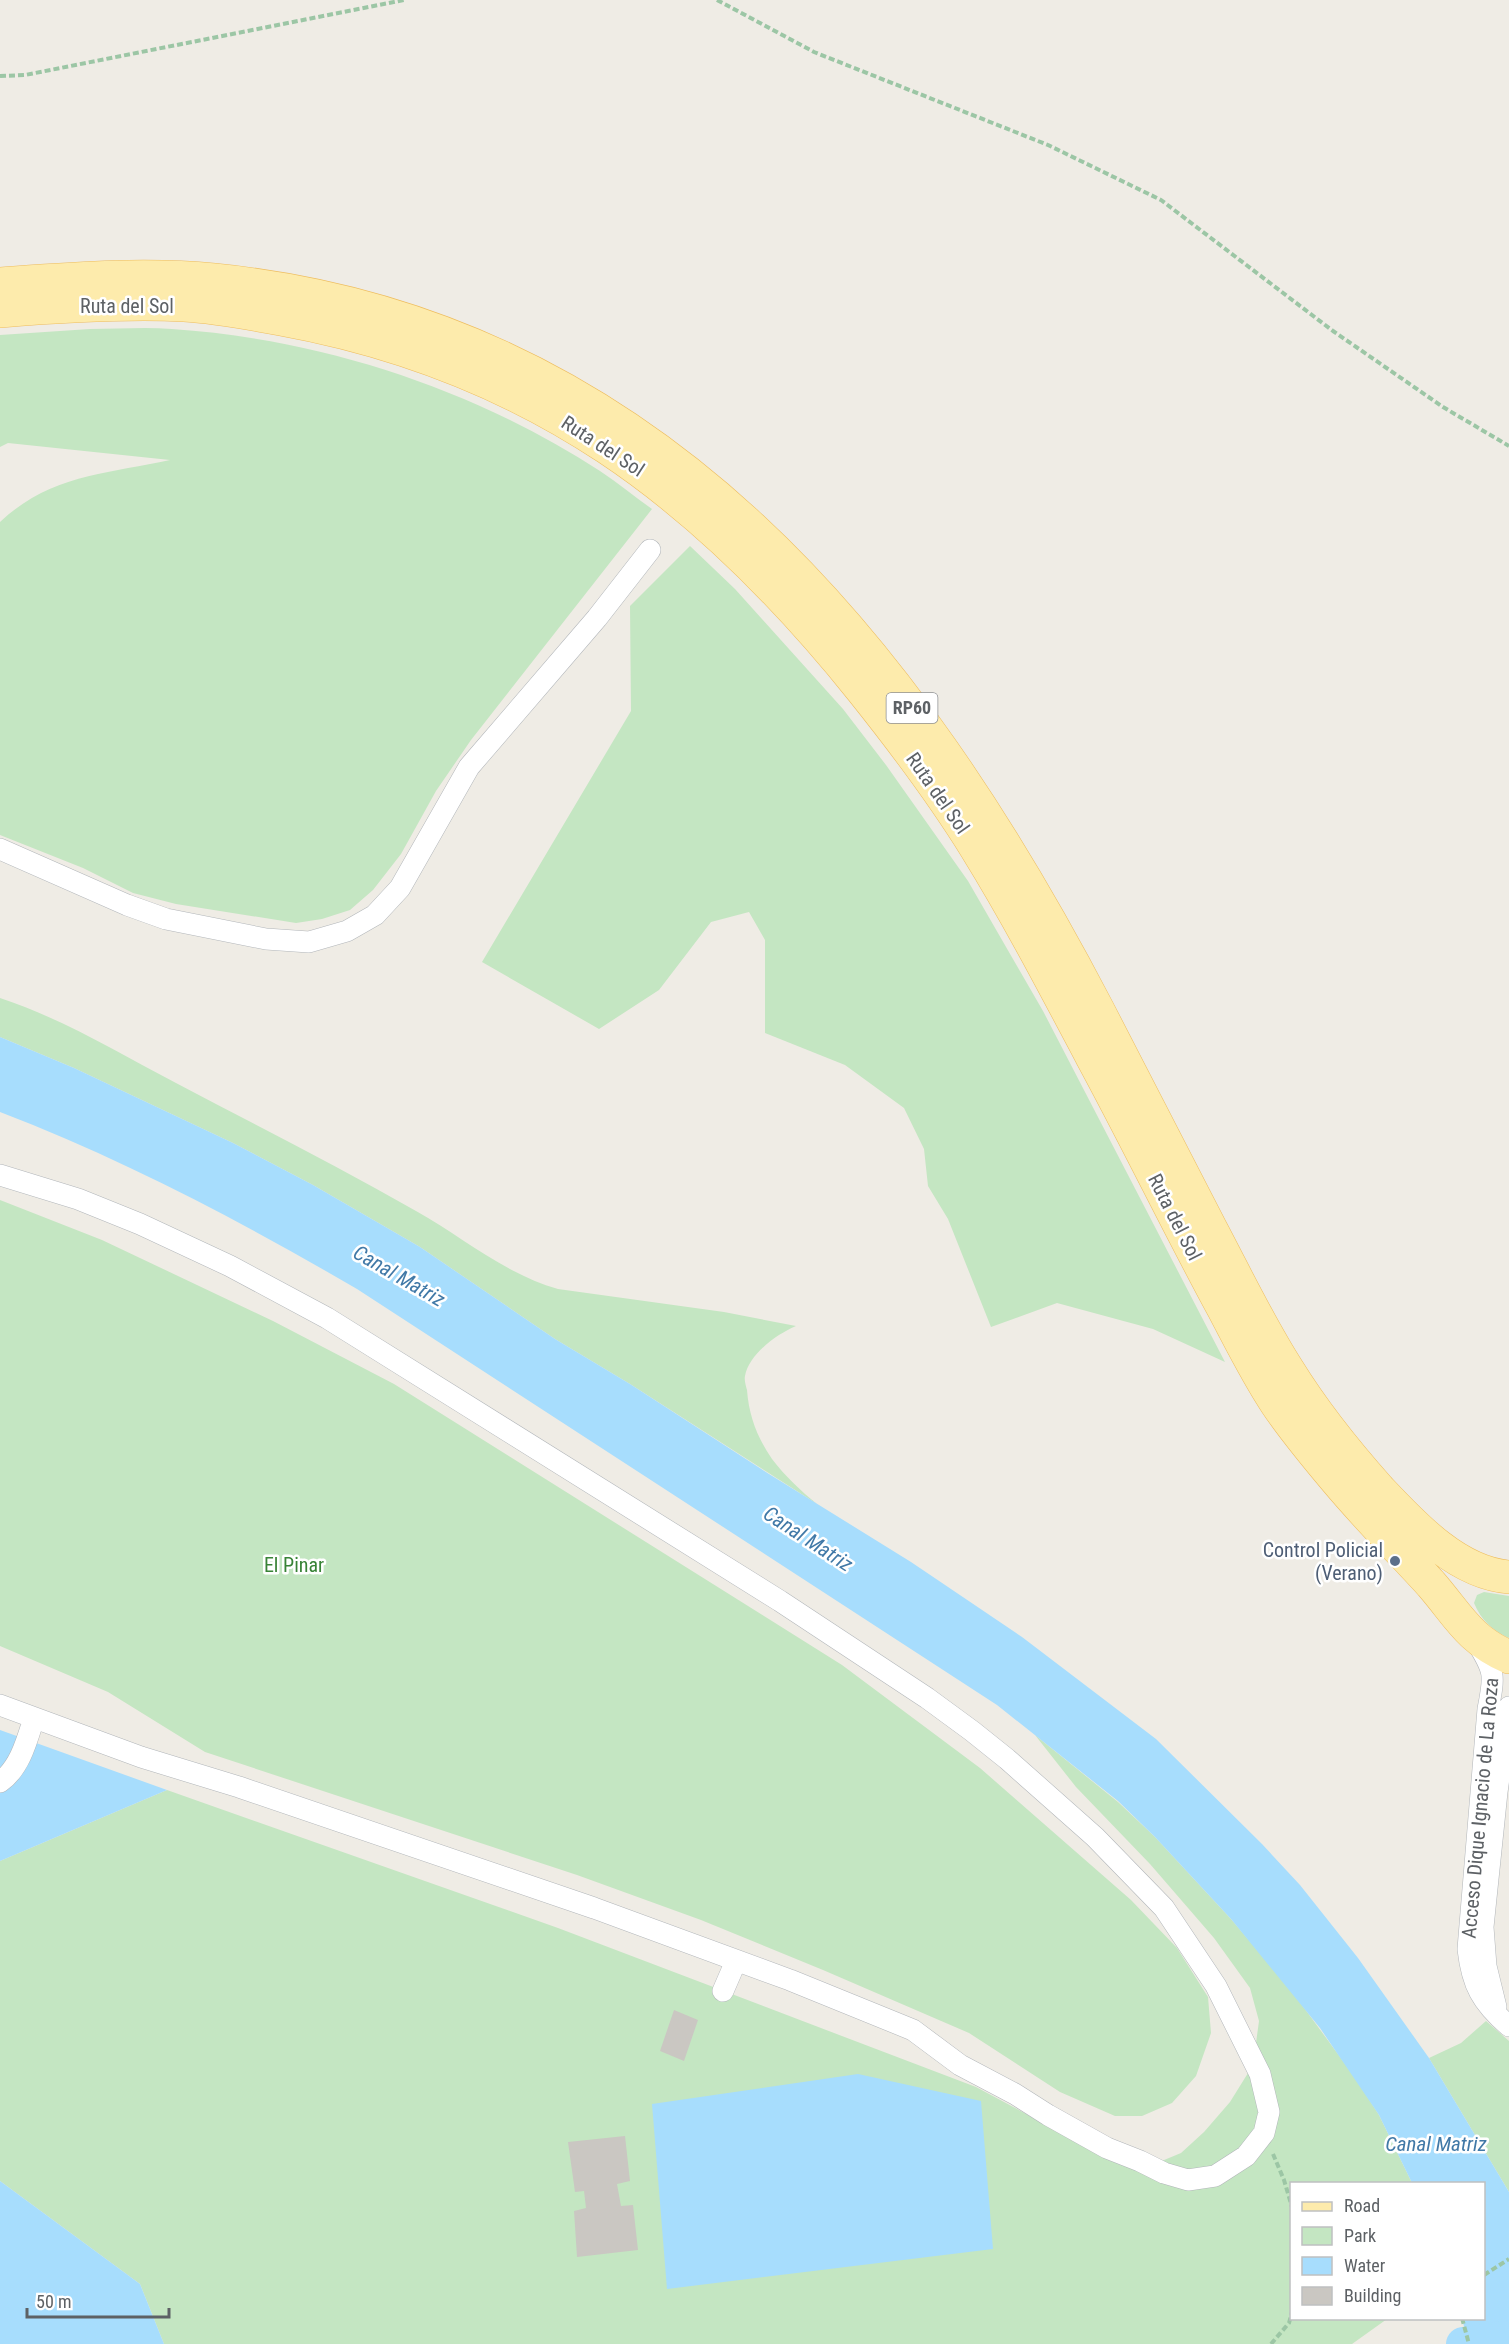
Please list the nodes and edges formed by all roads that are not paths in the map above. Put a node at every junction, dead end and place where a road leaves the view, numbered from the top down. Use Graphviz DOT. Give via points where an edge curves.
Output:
graph roads {
  1 [pos="0,284"];
  2 [pos="0,311"];
  3 [pos="650,550"];
  4 [pos="0,849"];
  5 [pos="0,1175"];
  6 [pos="1502,1577"];
  7 [pos="1464,1624"];
  8 [pos="1509,1657"];
  9 [pos="0,1705"];
  10 [pos="1509,1707"];
  11 [pos="34,1718"];
  12 [pos="0,1782"];
  13 [pos="736,1961"];
  14 [pos="723,1991"];
  15 [pos="1503,2021"];
  1 -- 6 [label="main road, Ruta del Sol / RP60" via="97,278 213,280 292,292 393,315 471,342 564,388 657,447 718,497 816,592 914,711 970,788 1057,933 1272,1344 1319,1417 1408,1519 1454,1556"];
  2 -- 7 [label="main road, Ruta del Sol / RP60" via="81,305 190,306 327,327 404,348 487,381 562,418 654,480 719,534 778,592 844,667 952,812 1032,946 1270,1393 1319,1460"];
  3 -- 4 [label="street" via="469,767 400,888 375,915 347,932 309,942 287,941 166,919 127,906"];
  5 -- 13 [label="street" via="78,1199 140,1224 327,1318 780,1601 972,1731 1087,1829 1164,1908 1216,1986 1260,2074 1269,2112 1264,2133 1246,2156 1215,2176 1188,2180 1164,2173 1107,2148 960,2065 913,2030"];
  6 -- 7 [label="main road" via="1475,1579 1459,1589 1454,1601"];
  7 -- 8 [label="main road, Ruta del Sol / RP60" via="1494,1651"];
  7 -- 15 [label="street, Acceso Dique Ignacio de La Roza" via="1489,1662 1494,1680 1488,1709 1468,1949 1473,1981"];
  9 -- 11 [label="street"];
  10 -- 15 [label="street, Acceso Dique Ignacio de La Roza" via="1483,1927 1486,1966"];
  11 -- 12 [label="street" via="18,1762"];
  11 -- 13 [label="street" via="594,1908"];
  13 -- 14 [label="street"];
}
